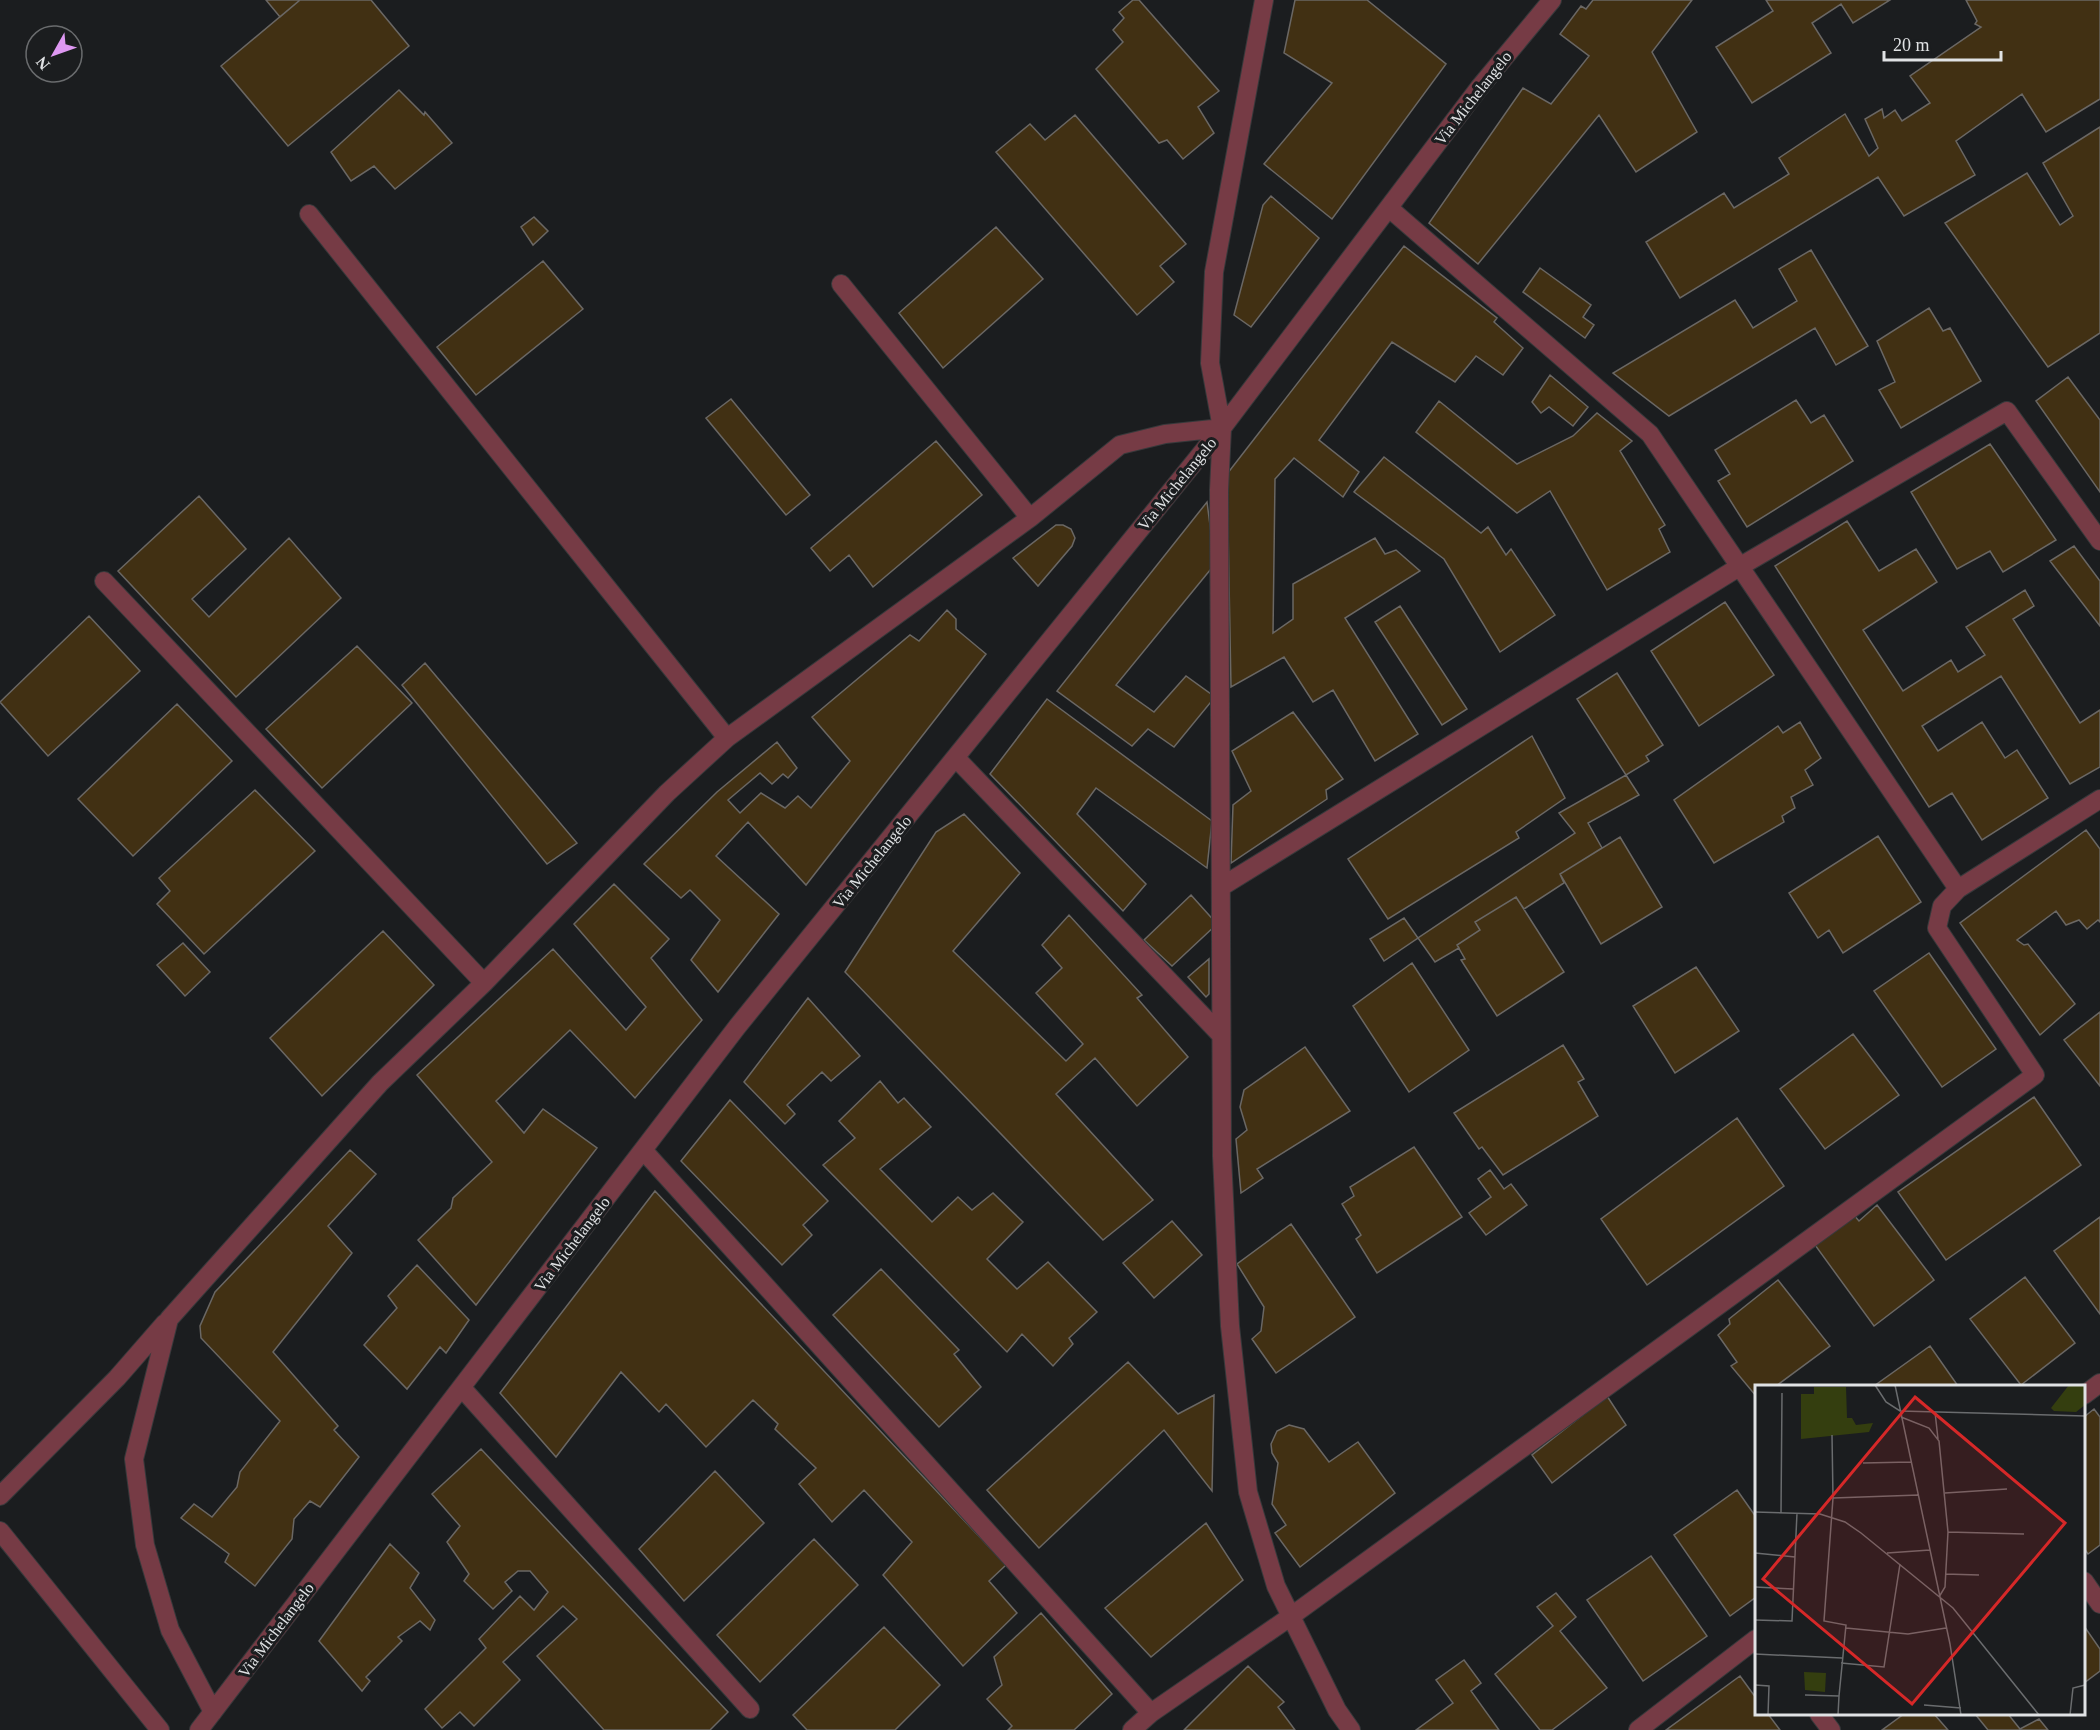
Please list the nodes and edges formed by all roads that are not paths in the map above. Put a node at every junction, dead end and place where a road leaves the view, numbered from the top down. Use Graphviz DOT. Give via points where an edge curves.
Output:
graph roads {
  1 [pos="1264,0"];
  2 [pos="1552,0"];
  3 [pos="1389,208"];
  4 [pos="309,214"];
  5 [pos="841,284"];
  6 [pos="1222,428"];
  7 [pos="1030,518"];
  8 [pos="2100,541"];
  9 [pos="1739,567"];
  10 [pos="104,581"];
  11 [pos="727,738"];
  12 [pos="956,758"];
  13 [pos="2100,799"];
  14 [pos="1221,887"];
  15 [pos="1958,889"];
  16 [pos="484,984"];
  17 [pos="1221,1035"];
  18 [pos="643,1150"];
  19 [pos="169,1319"];
  20 [pos="2100,1383"];
  21 [pos="462,1388"];
  22 [pos="2085,1394"];
  23 [pos="0,1496"];
  24 [pos="0,1531"];
  25 [pos="2085,1582"];
  26 [pos="2100,1604"];
  27 [pos="1290,1617"];
  28 [pos="1755,1640"];
  29 [pos="750,1709"];
  30 [pos="213,1712"];
  31 [pos="1151,1713"];
  32 [pos="1820,1715"];
  33 [pos="160,1730"];
  34 [pos="199,1730"];
  35 [pos="1132,1730"];
  36 [pos="1351,1730"];
  37 [pos="1638,1730"];
  38 [pos="1831,1730"];
  1 -- 6 [label="street" via="1214,272 1210,363"];
  2 -- 3 [label="street, Via Michelangelo" via="1479,88"];
  3 -- 6 [label="street, Via Michelangelo"];
  3 -- 9 [label="street" via="1650,434"];
  4 -- 11 [label="street"];
  5 -- 7 [label="street"];
  6 -- 7 [label="street" via="1165,434 1120,445"];
  6 -- 12 [label="street, Via Michelangelo"];
  6 -- 14 [label="street"];
  7 -- 11 [label="street"];
  8 -- 9 [label="street" via="2007,411"];
  9 -- 14 [label="street"];
  9 -- 15 [label="street"];
  10 -- 16 [label="street"];
  11 -- 16 [label="street" via="667,793"];
  12 -- 17 [label="street"];
  12 -- 18 [label="street, Via Michelangelo"];
  13 -- 15 [label="street"];
  14 -- 17 [label="street"];
  15 -- 27 [label="street" via="1942,906 1937,928 2035,1075"];
  16 -- 19 [label="street" via="380,1083"];
  17 -- 27 [label="street" via="1230,1326 1248,1492 1276,1586"];
  18 -- 21 [label="street, Via Michelangelo"];
  18 -- 31 [label="street"];
  19 -- 23 [label="street"];
  19 -- 30 [label="street" via="134,1460 145,1545 170,1630"];
  20 -- 22 [label="street"];
  21 -- 29 [label="street"];
  21 -- 30 [label="street, Via Michelangelo"];
  24 -- 33 [label="street"];
  25 -- 26 [label="street"];
  27 -- 31 [label="street"];
  27 -- 36 [label="street"];
  28 -- 37 [label="street"];
  30 -- 34 [label="street, Via Michelangelo"];
  31 -- 35 [label="street"];
  32 -- 38 [label="street"];
}
